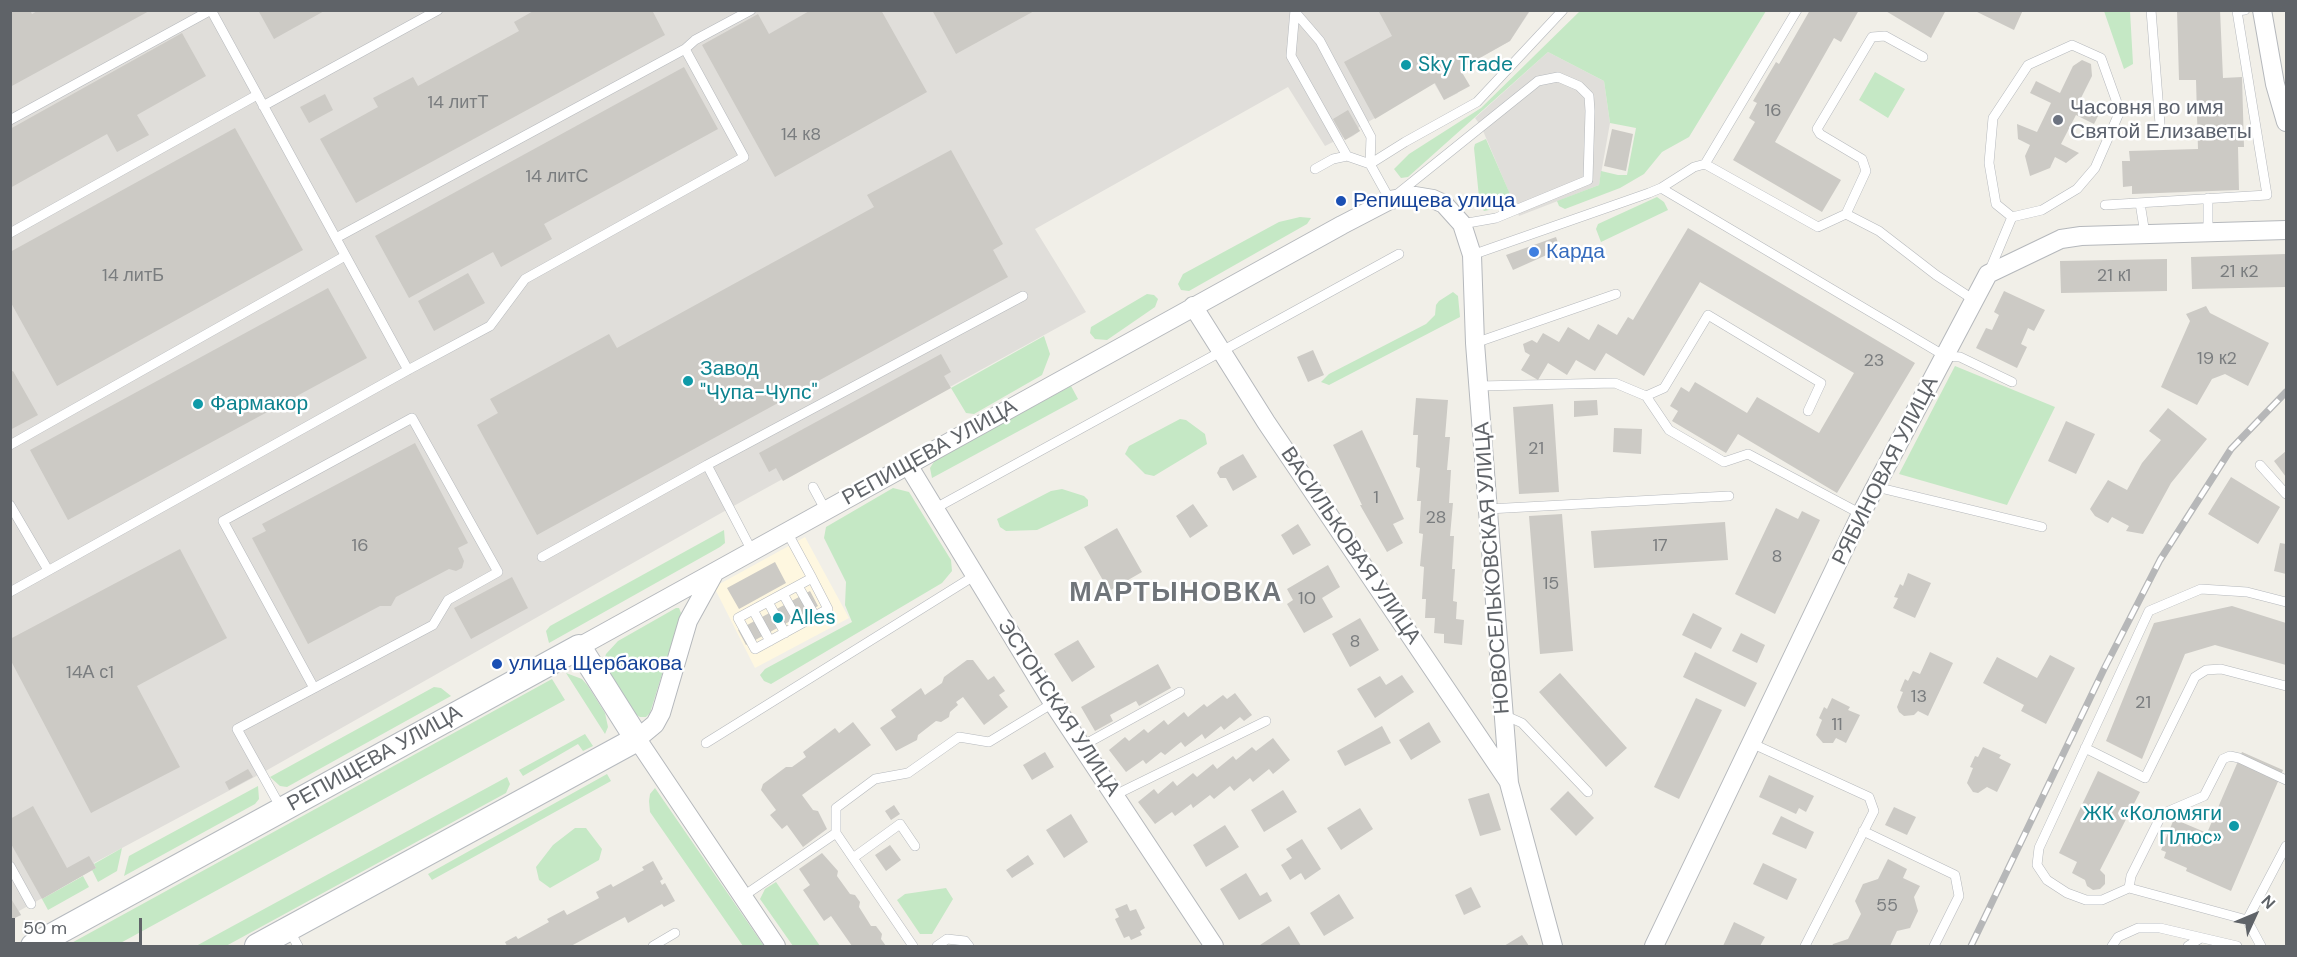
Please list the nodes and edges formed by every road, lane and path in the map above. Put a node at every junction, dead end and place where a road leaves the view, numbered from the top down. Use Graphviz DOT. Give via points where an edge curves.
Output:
graph roads {
  1 [pos="211,10"];
  2 [pos="438,10"];
  3 [pos="751,10"];
  4 [pos="1563,10"];
  5 [pos="1797,10"];
  6 [pos="2151,10"];
  7 [pos="2245,10"];
  8 [pos="2262,10"];
  9 [pos="1295,11"];
  10 [pos="685,49"];
  11 [pos="1923,57"];
  12 [pos="257,95"];
  13 [pos="263,106"];
  14 [pos="10,120"];
  15 [pos="2286,122"];
  16 [pos="2160,124"];
  17 [pos="1347,156"];
  18 [pos="1370,164"];
  19 [pos="1705,164"];
  20 [pos="1315,169"];
  21 [pos="1660,188"];
  22 [pos="2208,198"];
  23 [pos="1433,199"];
  24 [pos="1390,200"];
  25 [pos="2140,203"];
  26 [pos="2105,205"];
  27 [pos="1846,214"];
  28 [pos="2012,217"];
  29 [pos="1462,224"];
  30 [pos="2286,230"];
  31 [pos="10,232"];
  32 [pos="2208,232"];
  33 [pos="2145,234"];
  34 [pos="336,238"];
  35 [pos="1399,254"];
  36 [pos="1472,255"];
  37 [pos="345,256"];
  38 [pos="1988,274"];
  39 [pos="1616,294"];
  40 [pos="1023,296"];
  41 [pos="1974,300"];
  42 [pos="1193,306"];
  43 [pos="1475,343"];
  44 [pos="1221,353"];
  45 [pos="1946,356"];
  46 [pos="408,370"];
  47 [pos="2012,382"];
  48 [pos="1479,386"];
  49 [pos="1646,396"];
  50 [pos="1808,411"];
  51 [pos="10,445"];
  52 [pos="706,465"];
  53 [pos="908,465"];
  54 [pos="2260,465"];
  55 [pos="813,487"];
  56 [pos="1876,487"];
  57 [pos="2286,494"];
  58 [pos="1729,496"];
  59 [pos="10,505"];
  60 [pos="934,508"];
  61 [pos="1488,509"];
  62 [pos="826,511"];
  63 [pos="1861,514"];
  64 [pos="2043,527"];
  65 [pos="787,532"];
  66 [pos="752,551"];
  67 [pos="542,557"];
  68 [pos="48,570"];
  69 [pos="716,571"];
  70 [pos="974,576"];
  71 [pos="812,578"];
  72 [pos="798,586"];
  73 [pos="10,592"];
  74 [pos="783,594"];
  75 [pos="768,602"];
  76 [pos="2286,602"];
  77 [pos="753,610"];
  78 [pos="815,616"];
  79 [pos="800,624"];
  80 [pos="785,633"];
  81 [pos="770,641"];
  82 [pos="579,647"];
  83 [pos="2286,686"];
  84 [pos="314,688"];
  85 [pos="1180,692"];
  86 [pos="1053,703"];
  87 [pos="1504,715"];
  88 [pos="1266,721"];
  89 [pos="637,739"];
  90 [pos="705,743"];
  91 [pos="1751,743"];
  92 [pos="1082,746"];
  93 [pos="2085,748"];
  94 [pos="2286,780"];
  95 [pos="1509,783"];
  96 [pos="1588,792"];
  97 [pos="1115,795"];
  98 [pos="282,810"];
  99 [pos="1863,831"];
  100 [pos="836,833"];
  101 [pos="915,846"];
  102 [pos="2286,846"];
  103 [pos="853,858"];
  104 [pos="10,866"];
  105 [pos="2129,888"];
  106 [pos="742,897"];
  107 [pos="31,904"];
  108 [pos="2247,920"];
  109 [pos="675,933"];
  110 [pos="293,938"];
  111 [pos="2201,938"];
  112 [pos="33,946"];
  113 [pos="257,946"];
  114 [pos="653,946"];
  115 [pos="776,946"];
  116 [pos="913,946"];
  117 [pos="937,946"];
  118 [pos="969,946"];
  119 [pos="1214,946"];
  120 [pos="1553,946"];
  121 [pos="1654,946"];
  122 [pos="1805,946"];
  123 [pos="1934,946"];
  124 [pos="2112,946"];
  125 [pos="2188,946"];
  126 [pos="2232,946"];
  127 [pos="2261,946"];
  1 -- 12 [label="lane"];
  1 -- 14 [label="lane"];
  2 -- 13 [label="lane"];
  3 -- 10 [label="lane"];
  4 -- 18 [label="lane" via="1477,102"];
  5 -- 19 [label="lane"];
  6 -- 16 [label="lane"];
  7 -- 22 [label="lane" via="2237,11 2267,195"];
  8 -- 15 [label="street"];
  9 -- 17 [label="lane" via="1291,56"];
  9 -- 18 [label="lane" via="1320,41 1371,137"];
  10 -- 34 [label="lane"];
  10 -- 46 [label="lane" via="744,158 525,279 490,326"];
  11 -- 27 [label="lane" via="1885,36 1872,38 1817,129 1862,159 1866,171"];
  12 -- 13 [label="lane"];
  12 -- 31 [label="lane"];
  13 -- 34 [label="lane"];
  17 -- 18 [label="lane"];
  17 -- 20 [label="lane"];
  18 -- 24 [label="lane"];
  19 -- 21 [label="lane"];
  19 -- 27 [label="lane" via="1818,226"];
  21 -- 36 [label="lane"];
  21 -- 45 [label="lane"];
  22 -- 25 [label="lane"];
  22 -- 32 [label="lane"];
  23 -- 24 [label="street, РЕПИЩЕВА УЛИЦА" via="1415,196"];
  23 -- 29 [label="street, НОВОСЕЛЬКОВСКАЯ УЛИЦА" via="1444,204"];
  24 -- 29 [label="lane" via="1538,81 1558,77 1579,86 1588,96 1590,111 1588,180 1497,218"];
  24 -- 42 [label="street, РЕПИЩЕВА УЛИЦА"];
  25 -- 26 [label="lane"];
  25 -- 33 [label="lane"];
  27 -- 41 [label="lane" via="1879,231"];
  28 -- 28 [label="lane" via="2042,210 2077,189 2095,168 2120,111 2101,58 2072,45 2028,65 1993,118 1989,163 1996,204"];
  28 -- 38 [label="lane"];
  29 -- 36 [label="street, НОВОСЕЛЬКОВСКАЯ УЛИЦА"];
  30 -- 32 [label="street"];
  32 -- 33 [label="street"];
  33 -- 38 [label="street" via="2061,239"];
  34 -- 37 [label="lane"];
  35 -- 44 [label="lane"];
  36 -- 43 [label="street, НОВОСЕЛЬКОВСКАЯ УЛИЦА"];
  37 -- 46 [label="lane"];
  37 -- 51 [label="lane"];
  38 -- 41 [label="street, РЯБИНОВАЯ УЛИЦА"];
  39 -- 43 [label="lane"];
  40 -- 52 [label="lane"];
  41 -- 45 [label="street, РЯБИНОВАЯ УЛИЦА"];
  42 -- 44 [label="street, ВАСИЛЬКОВАЯ УЛИЦА"];
  42 -- 53 [label="street, РЕПИЩЕВА УЛИЦА"];
  43 -- 48 [label="street, НОВОСЕЛЬКОВСКАЯ УЛИЦА"];
  44 -- 60 [label="lane"];
  44 -- 95 [label="street, ВАСИЛЬКОВАЯ УЛИЦА"];
  45 -- 47 [label="lane" via="1959,357"];
  45 -- 56 [label="street, РЯБИНОВАЯ УЛИЦА"];
  46 -- 68 [label="lane"];
  48 -- 49 [label="lane" via="1615,383"];
  48 -- 61 [label="street, НОВОСЕЛЬКОВСКАЯ УЛИЦА"];
  49 -- 50 [label="lane" via="1664,388 1708,315 1821,383"];
  49 -- 63 [label="lane" via="1668,430 1724,462 1748,454"];
  52 -- 66 [label="lane"];
  52 -- 67 [label="lane"];
  53 -- 60 [label="street, ЭСТОНСКАЯ УЛИЦА"];
  53 -- 62 [label="street, РЕПИЩЕВА УЛИЦА"];
  54 -- 57 [label="lane"];
  55 -- 62 [label="lane"];
  56 -- 63 [label="street, РЯБИНОВАЯ УЛИЦА"];
  56 -- 64 [label="lane"];
  58 -- 61 [label="lane"];
  59 -- 68 [label="lane"];
  60 -- 70 [label="street, ЭСТОНСКАЯ УЛИЦА"];
  61 -- 87 [label="street, НОВОСЕЛЬКОВСКАЯ УЛИЦА"];
  62 -- 65 [label="street, РЕПИЩЕВА УЛИЦА"];
  63 -- 91 [label="street, РЯБИНОВАЯ УЛИЦА"];
  65 -- 66 [label="street, РЕПИЩЕВА УЛИЦА"];
  65 -- 71 [label="lane"];
  66 -- 69 [label="street, РЕПИЩЕВА УЛИЦА"];
  68 -- 73 [label="lane"];
  69 -- 82 [label="street, РЕПИЩЕВА УЛИЦА"];
  69 -- 89 [label="street" via="688,621 661,712 655,724"];
  70 -- 86 [label="street, ЭСТОНСКАЯ УЛИЦА"];
  70 -- 90 [label="lane"];
  71 -- 72 [label="lane"];
  71 -- 78 [label="lane" via="828,609"];
  72 -- 74 [label="lane"];
  72 -- 78 [label="lane"];
  74 -- 75 [label="lane"];
  74 -- 79 [label="lane"];
  75 -- 77 [label="lane"];
  75 -- 80 [label="lane"];
  76 -- 93 [label="lane" via="2247,592 2201,589 2149,611"];
  77 -- 81 [label="lane"];
  77 -- 81 [label="lane" via="738,618 755,649"];
  78 -- 79 [label="lane"];
  79 -- 80 [label="lane"];
  80 -- 81 [label="lane"];
  82 -- 89 [label="street"];
  82 -- 98 [label="street, РЕПИЩЕВА УЛИЦА"];
  83 -- 93 [label="lane" via="2221,669 2206,670 2195,677 2145,778"];
  84 -- 84 [label="lane" via="433,625 448,600 498,572 412,418 223,521"];
  84 -- 98 [label="lane" via="237,729"];
  85 -- 92 [label="lane"];
  86 -- 92 [label="street, ЭСТОНСКАЯ УЛИЦА"];
  86 -- 100 [label="lane" via="989,742 959,737 908,773 875,780 836,808"];
  87 -- 95 [label="street, НОВОСЕЛЬКОВСКАЯ УЛИЦА"];
  87 -- 96 [label="lane" via="1522,723"];
  88 -- 97 [label="lane"];
  89 -- 106 [label="street"];
  89 -- 110 [label="street"];
  91 -- 99 [label="lane" via="1869,797 1874,811"];
  91 -- 121 [label="street, РЯБИНОВАЯ УЛИЦА"];
  92 -- 97 [label="street, ЭСТОНСКАЯ УЛИЦА"];
  93 -- 105 [label="lane" via="2038,848 2037,865 2047,880 2086,900 2102,900"];
  94 -- 105 [label="lane" via="2239,758 2223,759 2204,796 2162,814 2131,876"];
  95 -- 120 [label="street, НОВОСЕЛЬКОВСКАЯ УЛИЦА"];
  97 -- 119 [label="street, ЭСТОНСКАЯ УЛИЦА"];
  98 -- 112 [label="street, РЕПИЩЕВА УЛИЦА"];
  99 -- 122 [label="lane"];
  99 -- 123 [label="lane" via="1955,875 1959,896"];
  100 -- 103 [label="lane"];
  100 -- 106 [label="lane"];
  101 -- 103 [label="lane" via="900,824"];
  102 -- 108 [label="lane"];
  103 -- 116 [label="lane"];
  104 -- 107 [label="lane"];
  105 -- 108 [label="lane"];
  106 -- 115 [label="street"];
  108 -- 127 [label="lane"];
  109 -- 114 [label="lane"];
  110 -- 113 [label="street"];
  111 -- 124 [label="lane" via="2160,928 2138,928 2118,937"];
  111 -- 125 [label="lane"];
  111 -- 126 [label="lane"];
  117 -- 118 [label="lane" via="947,939 965,941"];
}
